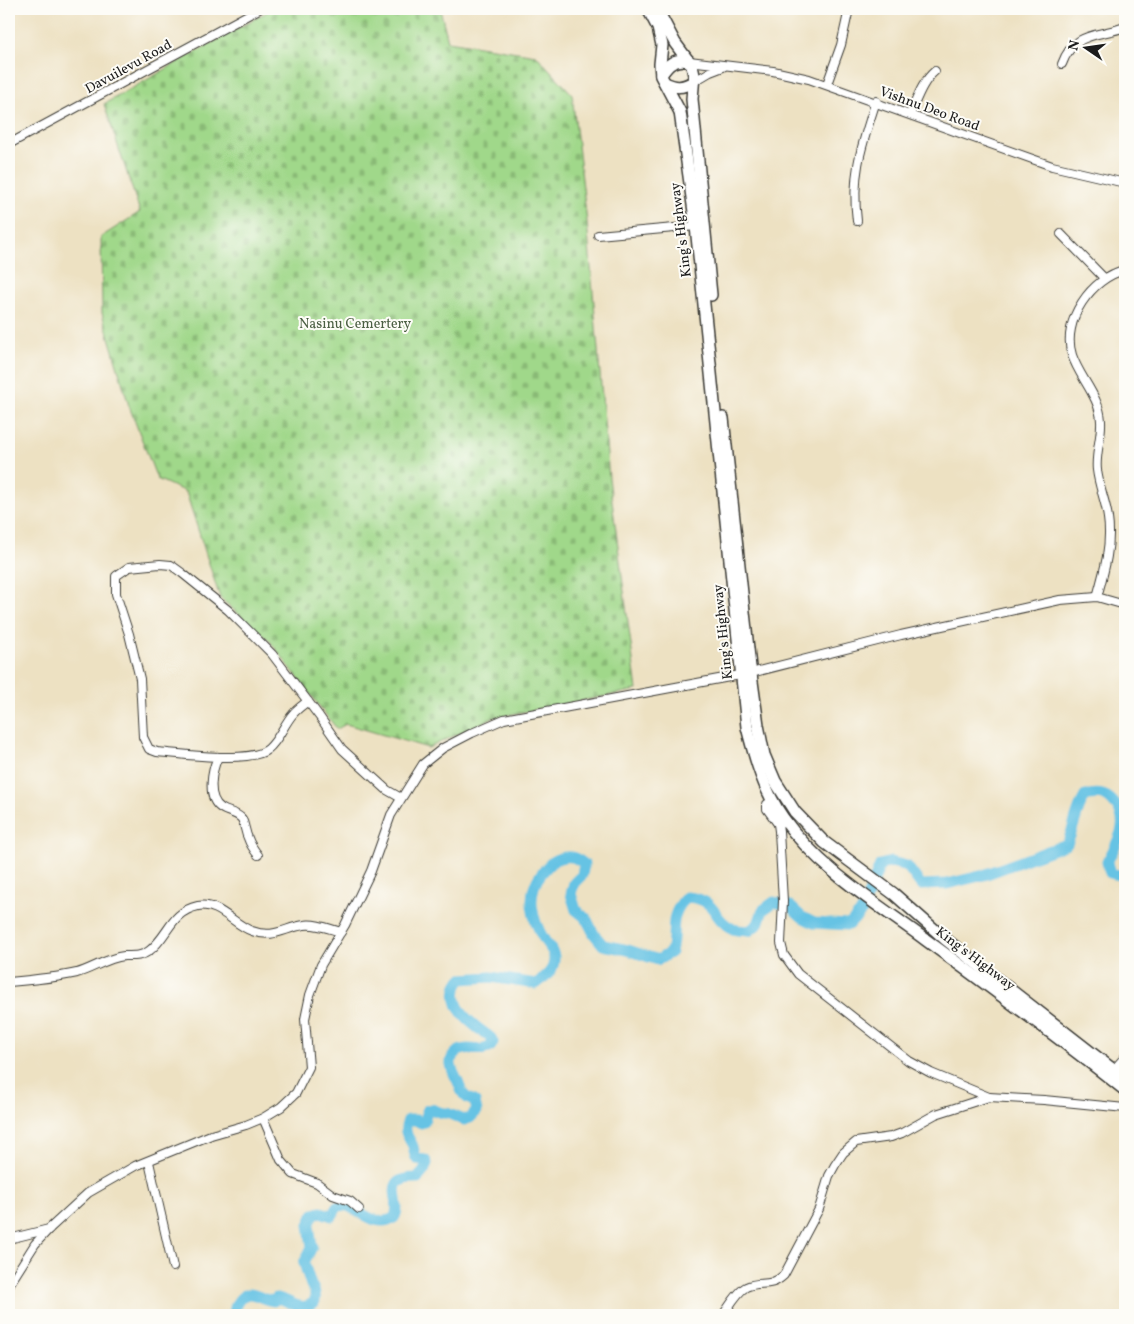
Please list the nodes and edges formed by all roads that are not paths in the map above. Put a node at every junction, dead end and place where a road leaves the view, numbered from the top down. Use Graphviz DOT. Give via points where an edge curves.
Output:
graph roads {
  1 [pos="259,9"];
  2 [pos="648,9"];
  3 [pos="657,9"];
  4 [pos="849,9"];
  5 [pos="1125,27"];
  6 [pos="689,61"];
  7 [pos="1062,64"];
  8 [pos="725,66"];
  9 [pos="935,71"];
  10 [pos="663,79"];
  11 [pos="693,82"];
  12 [pos="828,84"];
  13 [pos="876,101"];
  14 [pos="910,114"];
  15 [pos="9,144"];
  16 [pos="1125,183"];
  17 [pos="857,221"];
  18 [pos="696,226"];
  19 [pos="1061,234"];
  20 [pos="598,235"];
  21 [pos="1125,270"];
  22 [pos="1104,278"];
  23 [pos="1098,598"];
  24 [pos="1125,605"];
  25 [pos="746,673"];
  26 [pos="308,701"];
  27 [pos="218,757"];
  28 [pos="401,798"];
  29 [pos="772,801"];
  30 [pos="258,855"];
  31 [pos="341,932"];
  32 [pos="9,982"];
  33 [pos="1125,1057"];
  34 [pos="1119,1077"];
  35 [pos="989,1097"];
  36 [pos="1125,1108"];
  37 [pos="263,1118"];
  38 [pos="149,1162"];
  39 [pos="359,1209"];
  40 [pos="49,1229"];
  41 [pos="9,1239"];
  42 [pos="173,1267"];
  43 [pos="9,1285"];
  44 [pos="723,1315"];
  1 -- 15 [label="street, Davuilevu Road"];
  2 -- 10 [label="highway" via="662,45"];
  3 -- 6 [label="highway, King's Highway" via="674,43"];
  4 -- 12 [label="street"];
  5 -- 7 [label="street" via="1083,38 1074,44"];
  6 -- 8 [label="street, Vishnu Deo Road"];
  6 -- 10 [label="highway" via="673,62"];
  6 -- 11 [label="highway, King's Highway"];
  8 -- 11 [label="street"];
  8 -- 12 [label="street, Vishnu Deo Road" via="773,71"];
  9 -- 14 [label="street" via="928,77"];
  10 -- 11 [label="highway" via="675,87"];
  10 -- 18 [label="highway, King's Highway" via="680,112"];
  11 -- 25 [label="highway, King's Highway" via="692,99"];
  12 -- 13 [label="street, Vishnu Deo Road"];
  13 -- 14 [label="street, Vishnu Deo Road"];
  13 -- 17 [label="street" via="858,163 855,186"];
  14 -- 16 [label="street, Vishnu Deo Road" via="1052,166"];
  18 -- 20 [label="street"];
  18 -- 25 [label="highway, King's Highway"];
  19 -- 22 [label="street"];
  21 -- 22 [label="street"];
  22 -- 23 [label="street" via="1088,292 1082,303 1073,324 1070,346 1101,420 1097,470 1109,533"];
  23 -- 24 [label="street"];
  23 -- 25 [label="street" via="1060,600"];
  25 -- 28 [label="street" via="504,719 443,748 423,764"];
  25 -- 29 [label="highway, King's Highway" via="747,727"];
  25 -- 34 [label="highway, King's Highway" via="764,755 774,781 795,812 824,842 894,894 945,939"];
  26 -- 27 [label="street" via="293,714 269,749 251,756"];
  26 -- 27 [label="street" via="266,648 228,610 171,565 129,568 120,572 116,576 116,594 140,679 146,744 157,752"];
  26 -- 28 [label="street" via="342,749 387,790"];
  27 -- 30 [label="street" via="212,784 216,803 242,820 247,837"];
  28 -- 31 [label="street"];
  29 -- 34 [label="highway, King's Highway" via="812,852 852,886"];
  29 -- 35 [label="street" via="767,809 778,824 784,955 798,974 909,1061"];
  31 -- 32 [label="street" via="305,924 275,934 264,934 251,931 208,905 199,906 176,917 156,945 141,955 114,959 50,978"];
  31 -- 37 [label="street" via="321,965 310,995 306,1019 309,1067 296,1093"];
  33 -- 34 [label="street"];
  35 -- 36 [label="street"];
  35 -- 44 [label="street" via="936,1114 891,1137 849,1146 829,1176 819,1209 784,1275 777,1282 744,1288"];
  37 -- 38 [label="street" via="210,1135"];
  37 -- 39 [label="street" via="281,1160 293,1174 317,1183"];
  38 -- 40 [label="street" via="126,1170 88,1193"];
  38 -- 42 [label="street"];
  40 -- 41 [label="street"];
  40 -- 43 [label="street"];
}
